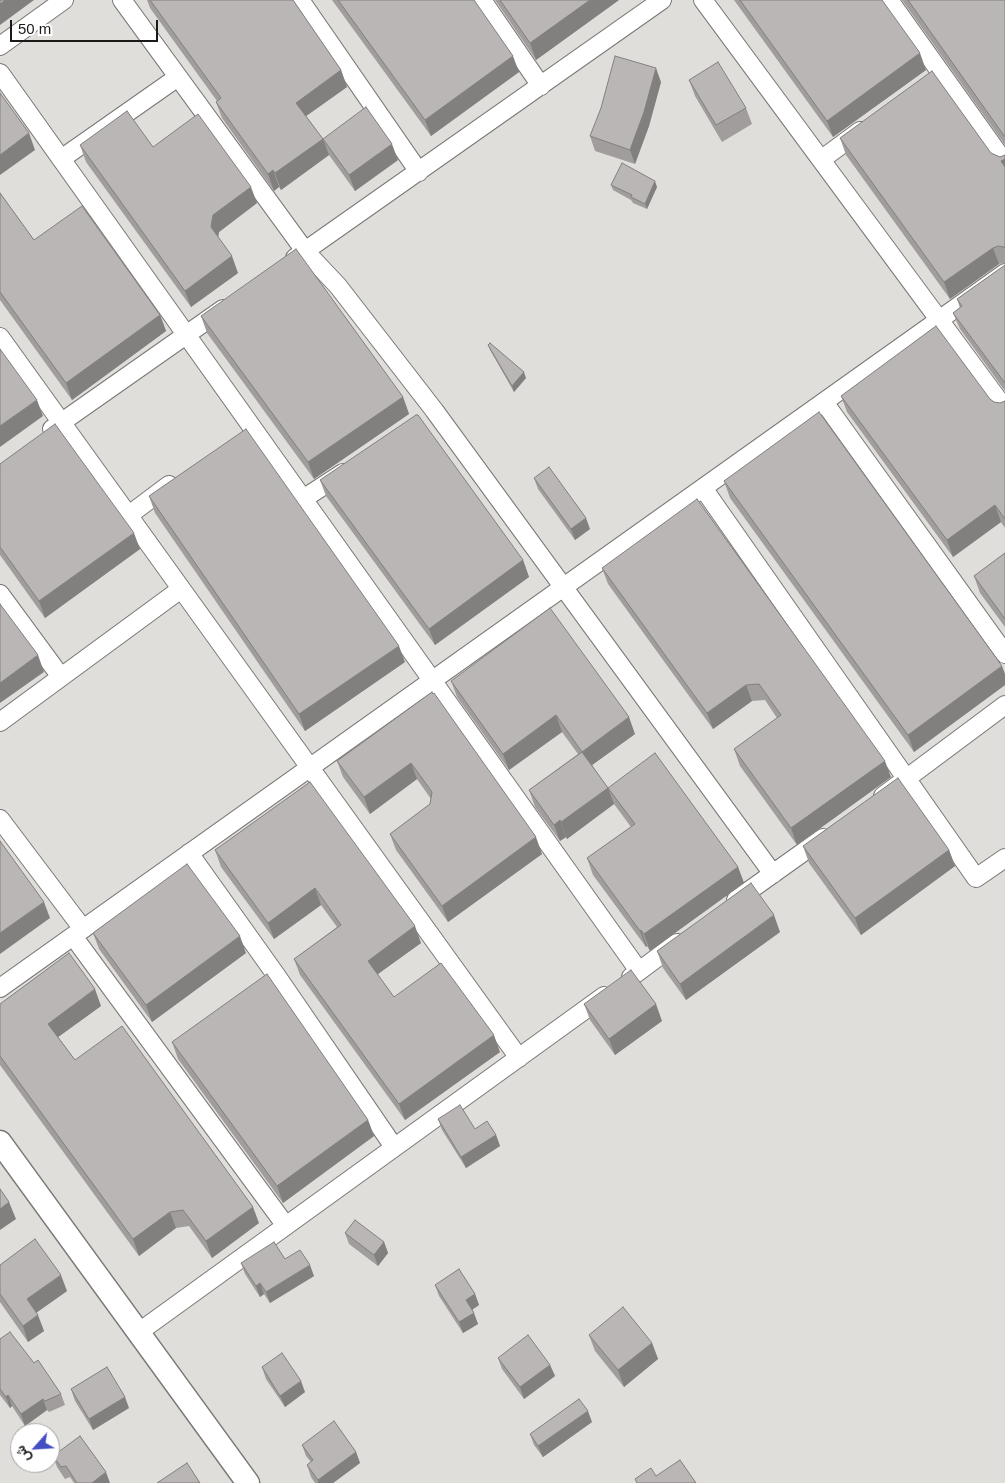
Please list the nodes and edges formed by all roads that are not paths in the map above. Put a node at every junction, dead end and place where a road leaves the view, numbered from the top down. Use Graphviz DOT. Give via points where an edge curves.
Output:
graph roads {
  1 [pos="64,0"];
  2 [pos="122,0"];
  3 [pos="300,0"];
  4 [pos="482,0"];
  5 [pos="662,0"];
  6 [pos="703,0"];
  7 [pos="889,0"];
  8 [pos="0,46"];
  9 [pos="941,72"];
  10 [pos="0,73"];
  11 [pos="178,77"];
  12 [pos="926,84"];
  13 [pos="541,86"];
  14 [pos="870,124"];
  15 [pos="61,159"];
  16 [pos="822,159"];
  17 [pos="1005,163"];
  18 [pos="419,172"];
  19 [pos="305,251"];
  20 [pos="281,268"];
  21 [pos="1005,273"];
  22 [pos="234,301"];
  23 [pos="939,320"];
  24 [pos="186,335"];
  25 [pos="0,337"];
  26 [pos="824,402"];
  27 [pos="1005,409"];
  28 [pos="434,410"];
  29 [pos="62,422"];
  30 [pos="418,422"];
  31 [pos="251,425"];
  32 [pos="236,436"];
  33 [pos="38,438"];
  34 [pos="352,466"];
  35 [pos="182,476"];
  36 [pos="703,488"];
  37 [pos="304,499"];
  38 [pos="129,514"];
  39 [pos="564,587"];
  40 [pos="181,589"];
  41 [pos="0,594"];
  42 [pos="1005,654"];
  43 [pos="61,677"];
  44 [pos="432,680"];
  45 [pos="1005,705"];
  46 [pos="0,722"];
  47 [pos="310,768"];
  48 [pos="907,778"];
  49 [pos="867,807"];
  50 [pos="0,819"];
  51 [pos="836,829"];
  52 [pos="189,853"];
  53 [pos="1005,858"];
  54 [pos="773,874"];
  55 [pos="726,908"];
  56 [pos="78,932"];
  57 [pos="687,936"];
  58 [pos="639,971"];
  59 [pos="276,975"];
  60 [pos="261,986"];
  61 [pos="0,988"];
  62 [pos="178,1046"];
  63 [pos="162,1057"];
  64 [pos="519,1058"];
  65 [pos="0,1142"];
  66 [pos="394,1147"];
  67 [pos="286,1226"];
  68 [pos="139,1332"];
  69 [pos="248,1483"];
  1 -- 8 [label="street"];
  2 -- 11 [label="street"];
  3 -- 18 [label="street"];
  4 -- 13 [label="street"];
  5 -- 13 [label="street"];
  6 -- 16 [label="street"];
  7 -- 9 [label="street"];
  9 -- 12 [label="street"];
  9 -- 17 [label="street"];
  10 -- 15 [label="street"];
  11 -- 15 [label="street"];
  11 -- 19 [label="street"];
  13 -- 18 [label="street"];
  14 -- 16 [label="street"];
  15 -- 24 [label="street"];
  16 -- 23 [label="street"];
  18 -- 19 [label="street"];
  19 -- 20 [label="street"];
  19 -- 28 [label="street" via="338,286"];
  21 -- 23 [label="street"];
  22 -- 24 [label="street"];
  23 -- 26 [label="street"];
  23 -- 27 [label="street"];
  24 -- 29 [label="street"];
  24 -- 31 [label="street"];
  25 -- 29 [label="street"];
  26 -- 36 [label="street"];
  26 -- 42 [label="street"];
  28 -- 30 [label="street"];
  28 -- 39 [label="street"];
  29 -- 33 [label="street"];
  29 -- 38 [label="street"];
  31 -- 32 [label="street"];
  31 -- 37 [label="street"];
  34 -- 37 [label="street"];
  35 -- 38 [label="street"];
  36 -- 39 [label="street"];
  36 -- 48 [label="street"];
  37 -- 44 [label="street"];
  38 -- 40 [label="street"];
  39 -- 44 [label="street"];
  39 -- 54 [label="street"];
  40 -- 43 [label="street"];
  40 -- 47 [label="street"];
  41 -- 43 [label="street"];
  43 -- 46 [label="street"];
  44 -- 47 [label="street"];
  44 -- 58 [label="street"];
  45 -- 48 [label="street"];
  47 -- 52 [label="street"];
  47 -- 64 [label="street"];
  48 -- 49 [label="street"];
  48 -- 53 [label="street" via="976,878"];
  50 -- 56 [label="street"];
  51 -- 54 [label="street"];
  52 -- 56 [label="street"];
  52 -- 59 [label="street"];
  54 -- 55 [label="street"];
  56 -- 61 [label="street"];
  56 -- 63 [label="street"];
  57 -- 58 [label="street"];
  58 -- 64 [label="street"];
  59 -- 60 [label="street"];
  59 -- 66 [label="street"];
  62 -- 63 [label="street"];
  63 -- 67 [label="street"];
  64 -- 66 [label="street"];
  65 -- 68 [label="street"];
  66 -- 67 [label="street"];
  67 -- 68 [label="street"];
  68 -- 69 [label="street"];
}
